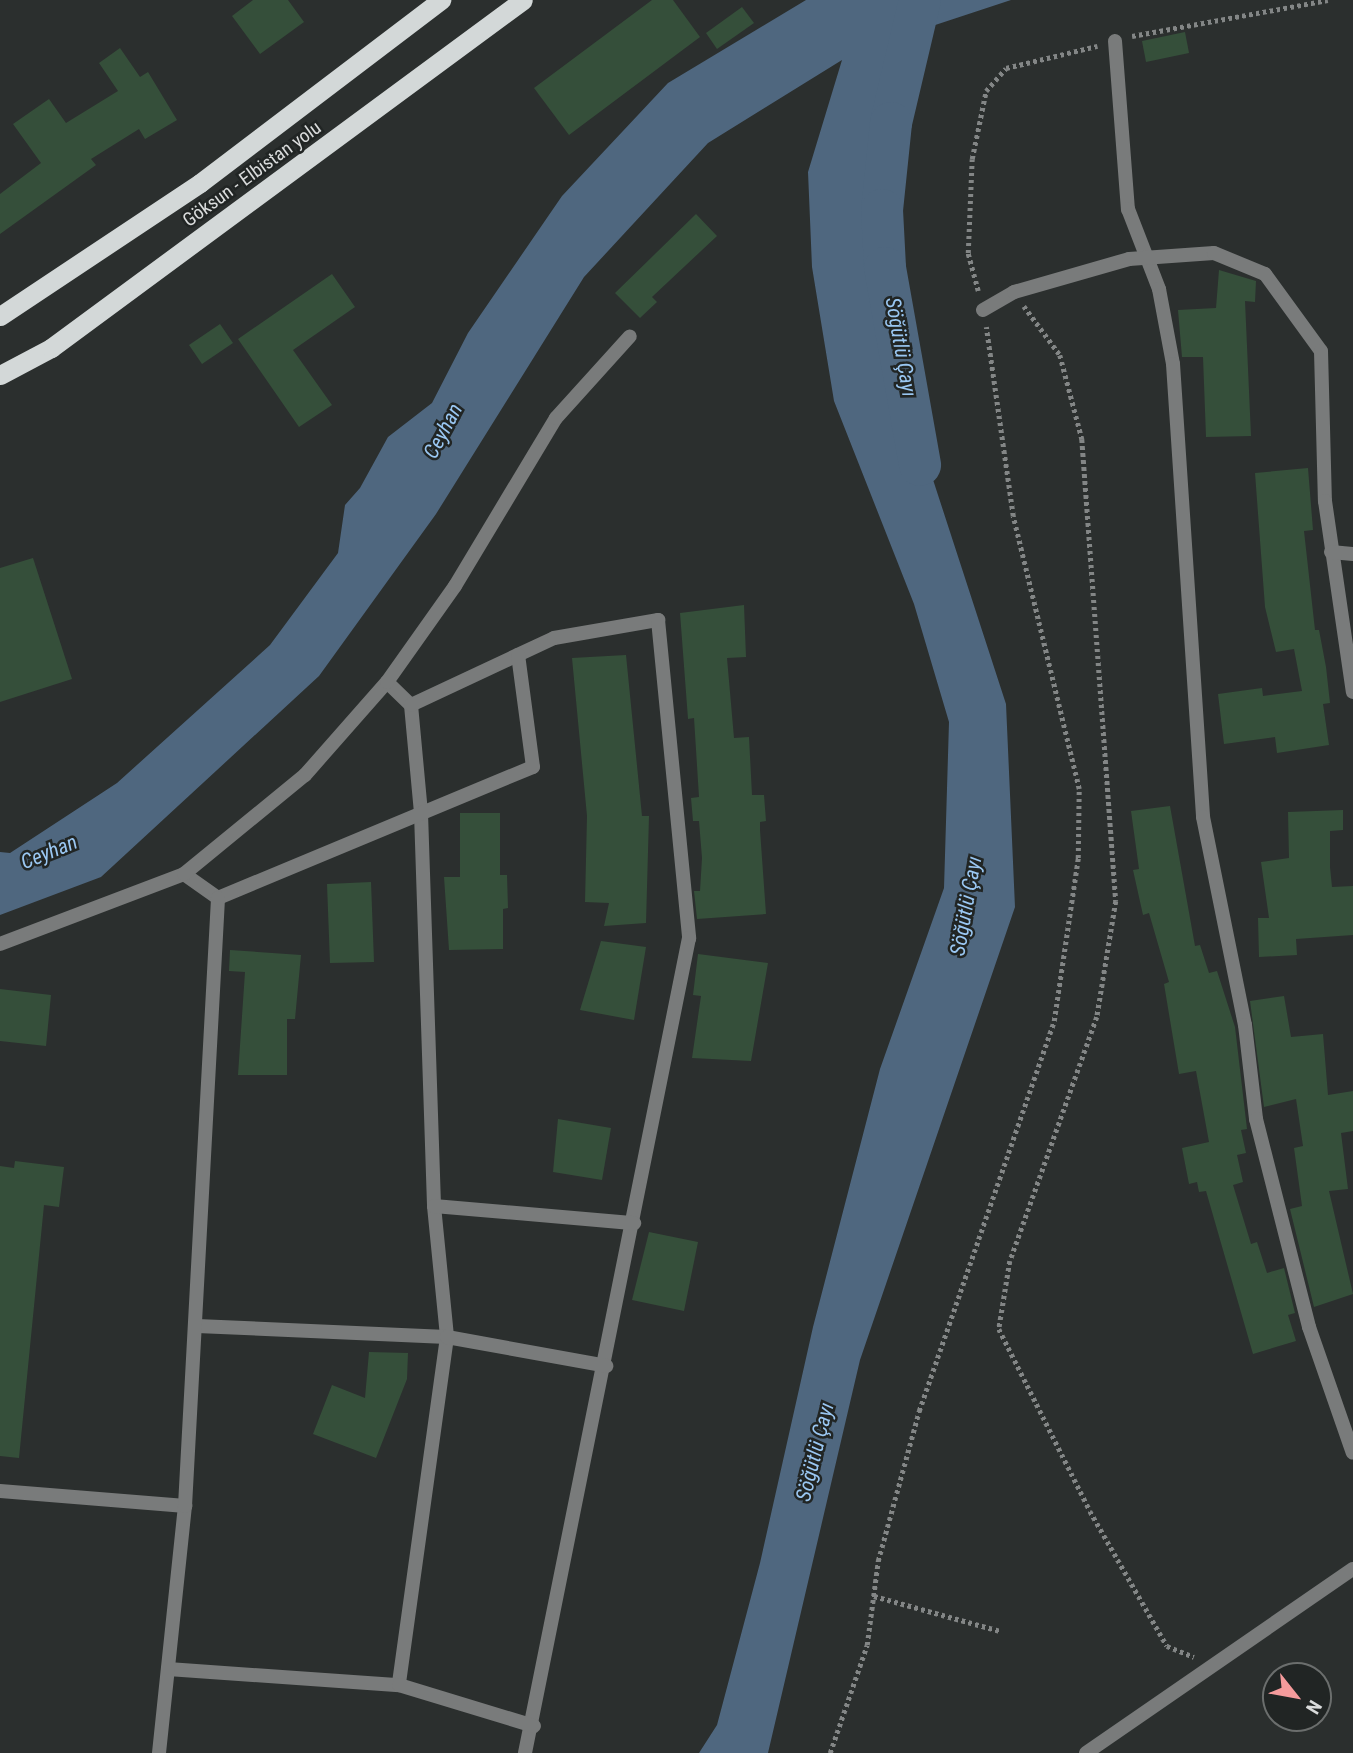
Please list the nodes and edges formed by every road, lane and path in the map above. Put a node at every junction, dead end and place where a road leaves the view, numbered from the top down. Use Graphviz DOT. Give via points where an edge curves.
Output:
graph roads {
  1 [pos="441,0"];
  2 [pos="523,0"];
  3 [pos="1328,0"];
  4 [pos="1115,41"];
  5 [pos="1147,258"];
  6 [pos="1014,292"];
  7 [pos="983,310"];
  8 [pos="0,316"];
  9 [pos="630,336"];
  10 [pos="0,375"];
  11 [pos="1331,552"];
  12 [pos="1353,554"];
  13 [pos="518,655"];
  14 [pos="387,682"];
  15 [pos="1353,692"];
  16 [pos="411,705"];
  17 [pos="421,813"];
  18 [pos="184,874"];
  19 [pos="218,898"];
  20 [pos="0,944"];
  21 [pos="434,1206"];
  22 [pos="634,1223"];
  23 [pos="197,1326"];
  24 [pos="447,1337"];
  25 [pos="606,1366"];
  26 [pos="1353,1453"];
  27 [pos="0,1491"];
  28 [pos="185,1506"];
  29 [pos="1353,1569"];
  30 [pos="874,1596"];
  31 [pos="1000,1631"];
  32 [pos="1210,1665"];
  33 [pos="168,1669"];
  34 [pos="398,1685"];
  35 [pos="534,1726"];
  36 [pos="159,1753"];
  37 [pos="525,1753"];
  38 [pos="830,1753"];
  39 [pos="1086,1753"];
  1 -- 8 [label="highway, Göksun - Elbistan yolu" via="200,183"];
  2 -- 10 [label="highway, Göksun - Elbistan yolu" via="118,300 51,348"];
  3 -- 4 [label="path"];
  4 -- 5 [label="street" via="1124,180"];
  4 -- 7 [label="path" via="1006,68 986,91 972,159 968,253"];
  5 -- 6 [label="street"];
  5 -- 11 [label="street" via="1214,253 1265,274 1321,351"];
  5 -- 26 [label="street" via="1159,289 1173,364 1203,817 1244,1026 1255,1119 1309,1327"];
  6 -- 7 [label="street"];
  6 -- 32 [label="path" via="1060,355 1082,439 1116,901 1097,1017 1010,1261 999,1329 1090,1511 1167,1646"];
  7 -- 30 [label="path" via="1013,516 1079,789 1078,858 1054,1021 919,1410"];
  9 -- 14 [label="street" via="556,418 455,586"];
  11 -- 12 [label="street"];
  11 -- 15 [label="street"];
  13 -- 16 [label="street"];
  13 -- 17 [label="street" via="533,767"];
  13 -- 22 [label="street" via="554,638 658,620 689,937"];
  14 -- 16 [label="street"];
  14 -- 18 [label="street" via="305,775"];
  16 -- 17 [label="street"];
  17 -- 19 [label="street"];
  17 -- 21 [label="street"];
  18 -- 19 [label="street"];
  18 -- 20 [label="street"];
  19 -- 23 [label="street"];
  21 -- 22 [label="street"];
  21 -- 24 [label="street"];
  22 -- 25 [label="street"];
  23 -- 24 [label="street"];
  23 -- 28 [label="street"];
  24 -- 25 [label="street"];
  24 -- 34 [label="street"];
  25 -- 35 [label="street"];
  27 -- 28 [label="street"];
  28 -- 33 [label="street"];
  29 -- 32 [label="street"];
  30 -- 31 [label="path"];
  30 -- 38 [label="path" via="867,1645"];
  32 -- 39 [label="street"];
  33 -- 34 [label="street"];
  33 -- 36 [label="street"];
  34 -- 35 [label="street"];
  35 -- 37 [label="street"];
}
